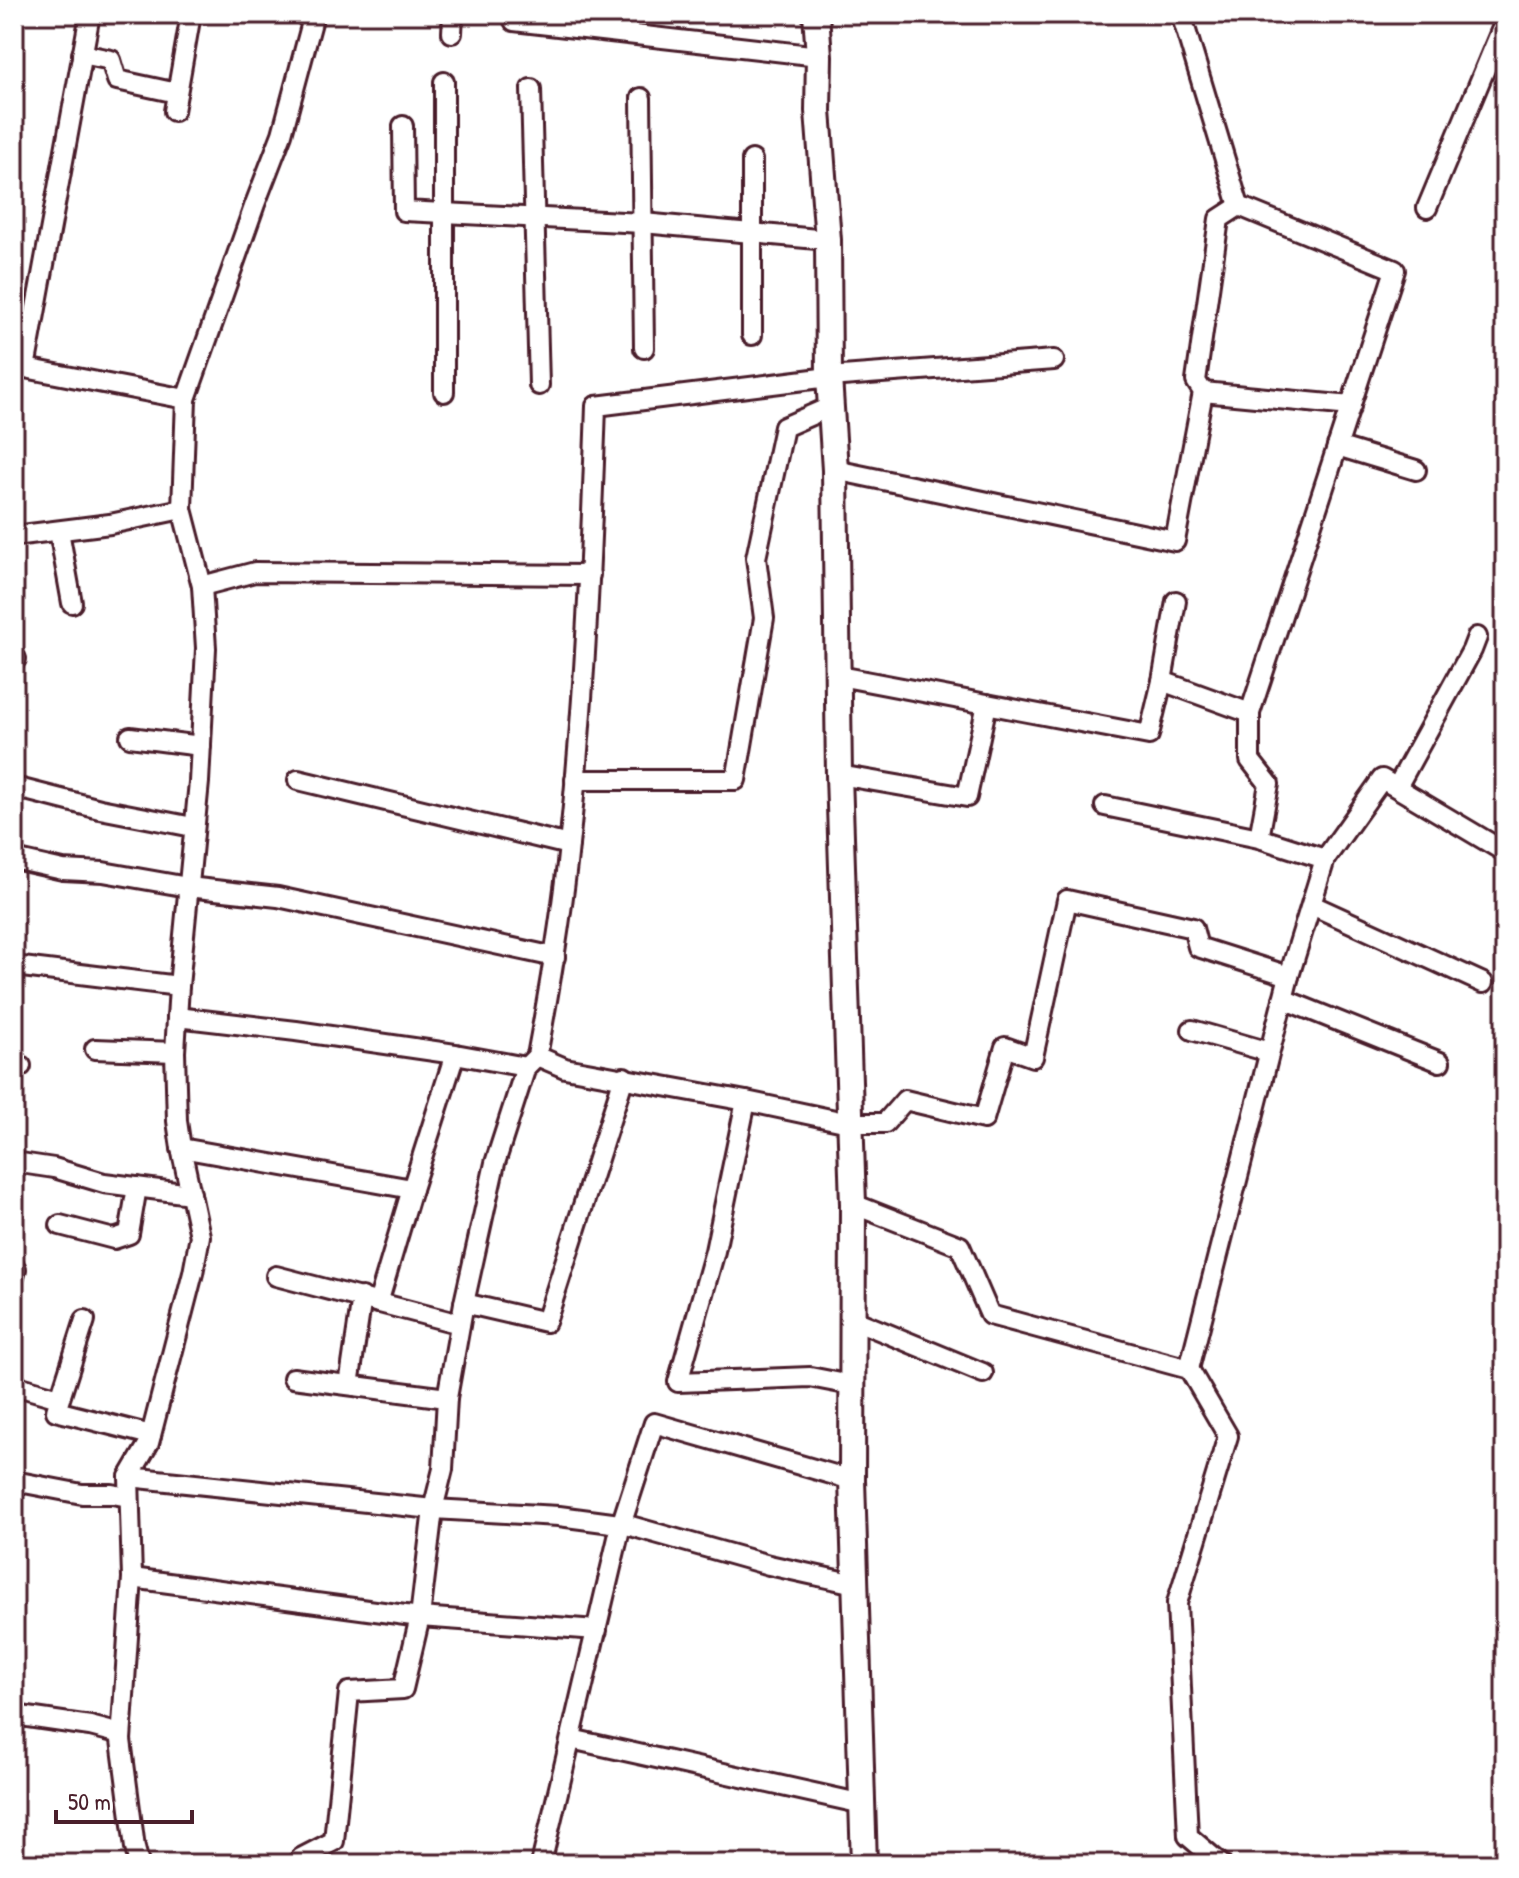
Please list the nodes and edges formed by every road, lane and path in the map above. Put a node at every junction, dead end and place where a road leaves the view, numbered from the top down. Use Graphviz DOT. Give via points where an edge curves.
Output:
graph roads {
  1 [pos="90,14"];
  2 [pos="191,14"];
  3 [pos="302,14"];
  4 [pos="453,14"];
  5 [pos="514,14"];
  6 [pos="816,14"];
  7 [pos="1181,14"];
  8 [pos="1505,21"];
  9 [pos="452,33"];
  10 [pos="82,54"];
  11 [pos="819,56"];
  12 [pos="444,82"];
  13 [pos="531,89"];
  14 [pos="641,98"];
  15 [pos="403,126"];
  16 [pos="752,160"];
  17 [pos="1239,206"];
  18 [pos="1427,208"];
  19 [pos="445,213"];
  20 [pos="535,218"];
  21 [pos="643,223"];
  22 [pos="751,234"];
  23 [pos="828,240"];
  24 [pos="752,335"];
  25 [pos="644,348"];
  26 [pos="1054,360"];
  27 [pos="19,368"];
  28 [pos="829,377"];
  29 [pos="539,385"];
  30 [pos="444,392"];
  31 [pos="1203,392"];
  32 [pos="186,399"];
  33 [pos="832,406"];
  34 [pos="1351,406"];
  35 [pos="1337,446"];
  36 [pos="835,470"];
  37 [pos="1416,470"];
  38 [pos="182,509"];
  39 [pos="59,531"];
  40 [pos="14,536"];
  41 [pos="590,575"];
  42 [pos="202,586"];
  43 [pos="1176,601"];
  44 [pos="72,603"];
  45 [pos="1477,637"];
  46 [pos="839,676"];
  47 [pos="1162,681"];
  48 [pos="987,704"];
  49 [pos="1250,713"];
  50 [pos="130,737"];
  51 [pos="201,746"];
  52 [pos="839,775"];
  53 [pos="298,780"];
  54 [pos="575,780"];
  55 [pos="14,787"];
  56 [pos="1397,787"];
  57 [pos="1105,806"];
  58 [pos="193,827"];
  59 [pos="1259,838"];
  60 [pos="569,845"];
  61 [pos="1505,852"];
  62 [pos="14,859"];
  63 [pos="1325,859"];
  64 [pos="188,887"];
  65 [pos="1312,905"];
  66 [pos="555,957"];
  67 [pos="14,966"];
  68 [pos="1289,976"];
  69 [pos="1483,983"];
  70 [pos="179,986"];
  71 [pos="1283,999"];
  72 [pos="177,1017"];
  73 [pos="1192,1030"];
  74 [pos="95,1049"];
  75 [pos="175,1052"];
  76 [pos="1269,1052"];
  77 [pos="455,1054"];
  78 [pos="532,1062"];
  79 [pos="1440,1062"];
  80 [pos="624,1077"];
  81 [pos="746,1101"];
  82 [pos="849,1123"];
  83 [pos="181,1148"];
  84 [pos="14,1162"];
  85 [pos="137,1187"];
  86 [pos="412,1189"];
  87 [pos="191,1194"];
  88 [pos="853,1204"];
  89 [pos="60,1225"];
  90 [pos="276,1276"];
  91 [pos="370,1300"];
  92 [pos="464,1303"];
  93 [pos="852,1319"];
  94 [pos="85,1320"];
  95 [pos="460,1324"];
  96 [pos="1189,1369"];
  97 [pos="983,1373"];
  98 [pos="293,1378"];
  99 [pos="14,1385"];
  100 [pos="349,1385"];
  101 [pos="851,1385"];
  102 [pos="59,1398"];
  103 [pos="447,1398"];
  104 [pos="151,1435"];
  105 [pos="129,1477"];
  106 [pos="852,1480"];
  107 [pos="14,1481"];
  108 [pos="129,1497"];
  109 [pos="433,1509"];
  110 [pos="621,1525"];
  111 [pos="132,1578"];
  112 [pos="855,1584"];
  113 [pos="420,1617"];
  114 [pos="597,1630"];
  115 [pos="14,1715"];
  116 [pos="121,1734"];
  117 [pos="571,1739"];
  118 [pos="863,1804"];
  119 [pos="139,1864"];
  120 [pos="306,1864"];
  121 [pos="541,1864"];
  122 [pos="864,1864"];
  123 [pos="1221,1864"];
  1 -- 10 [label="street"];
  2 -- 10 [label="street" via="175,102 117,80 111,60"];
  3 -- 32 [label="street" via="312,22 282,134"];
  4 -- 9 [label="street"];
  5 -- 11 [label="street" via="514,21"];
  6 -- 11 [label="street"];
  7 -- 17 [label="street"];
  8 -- 18 [label="street"];
  10 -- 27 [label="street"];
  11 -- 23 [label="street"];
  12 -- 19 [label="street"];
  13 -- 20 [label="street"];
  14 -- 21 [label="street"];
  15 -- 19 [label="street" via="404,211"];
  16 -- 22 [label="street"];
  17 -- 31 [label="street" via="1219,219 1196,381"];
  17 -- 34 [label="street" via="1395,270"];
  19 -- 20 [label="street"];
  19 -- 30 [label="street"];
  20 -- 21 [label="street"];
  20 -- 29 [label="street"];
  21 -- 22 [label="street"];
  21 -- 25 [label="street"];
  22 -- 23 [label="street"];
  22 -- 24 [label="street"];
  23 -- 28 [label="street"];
  26 -- 28 [label="street"];
  27 -- 32 [label="street"];
  28 -- 33 [label="street"];
  28 -- 41 [label="street" via="596,406"];
  31 -- 34 [label="street"];
  31 -- 36 [label="street" via="1175,541"];
  32 -- 38 [label="street"];
  33 -- 36 [label="street"];
  33 -- 54 [label="street" via="784,427 756,558 764,618 736,780"];
  34 -- 35 [label="street"];
  35 -- 37 [label="street"];
  35 -- 49 [label="street"];
  36 -- 46 [label="street"];
  38 -- 39 [label="street"];
  38 -- 42 [label="street"];
  39 -- 40 [label="street"];
  39 -- 44 [label="street"];
  41 -- 42 [label="street" via="255,572"];
  41 -- 54 [label="street"];
  42 -- 51 [label="street" via="206,648"];
  43 -- 47 [label="street"];
  45 -- 56 [label="street"];
  46 -- 48 [label="street"];
  46 -- 52 [label="street"];
  47 -- 48 [label="street" via="1149,735"];
  47 -- 49 [label="street"];
  48 -- 52 [label="street" via="967,797"];
  49 -- 59 [label="street" via="1250,760 1269,784"];
  50 -- 51 [label="street"];
  51 -- 58 [label="street"];
  52 -- 82 [label="street"];
  53 -- 60 [label="street"];
  54 -- 60 [label="street"];
  55 -- 58 [label="street"];
  56 -- 61 [label="street"];
  56 -- 63 [label="street" via="1382,779"];
  57 -- 59 [label="street"];
  58 -- 64 [label="street"];
  59 -- 63 [label="street"];
  60 -- 66 [label="street"];
  62 -- 64 [label="street"];
  63 -- 65 [label="street"];
  64 -- 66 [label="street" via="278,897"];
  64 -- 70 [label="street"];
  65 -- 68 [label="street"];
  65 -- 69 [label="street"];
  66 -- 78 [label="street"];
  67 -- 70 [label="street"];
  68 -- 71 [label="street"];
  68 -- 82 [label="street" via="1198,947 1193,928 1067,900 1033,1057 1005,1047 984,1119 905,1100 885,1123"];
  70 -- 72 [label="street"];
  71 -- 76 [label="street"];
  71 -- 79 [label="street"];
  72 -- 75 [label="street"];
  72 -- 77 [label="street"];
  73 -- 76 [label="street"];
  74 -- 75 [label="street"];
  75 -- 83 [label="street"];
  76 -- 96 [label="street"];
  77 -- 78 [label="street"];
  77 -- 86 [label="street"];
  78 -- 80 [label="street"];
  78 -- 92 [label="street" via="495,1163"];
  80 -- 81 [label="street"];
  80 -- 92 [label="street" via="546,1322"];
  81 -- 82 [label="street"];
  81 -- 101 [label="street" via="715,1251 678,1382 810,1377"];
  82 -- 88 [label="street"];
  83 -- 86 [label="street"];
  83 -- 87 [label="street"];
  84 -- 85 [label="street"];
  85 -- 87 [label="street"];
  85 -- 89 [label="street" via="129,1234 114,1239"];
  86 -- 91 [label="street"];
  87 -- 104 [label="street" via="200,1236"];
  88 -- 93 [label="street"];
  88 -- 96 [label="street" via="960,1246 990,1315"];
  90 -- 91 [label="street"];
  91 -- 95 [label="street"];
  91 -- 100 [label="street"];
  92 -- 95 [label="street"];
  93 -- 97 [label="street"];
  93 -- 101 [label="street"];
  94 -- 102 [label="street"];
  95 -- 103 [label="street"];
  96 -- 123 [label="street" via="1228,1436 1177,1603 1188,1836"];
  98 -- 100 [label="street"];
  99 -- 102 [label="street"];
  100 -- 103 [label="street"];
  101 -- 106 [label="street"];
  102 -- 104 [label="street" via="56,1411"];
  103 -- 109 [label="street" via="443,1469"];
  104 -- 105 [label="street"];
  105 -- 108 [label="street"];
  105 -- 109 [label="street"];
  106 -- 110 [label="street" via="654,1423"];
  106 -- 112 [label="street"];
  107 -- 108 [label="street"];
  108 -- 111 [label="street"];
  109 -- 110 [label="street"];
  109 -- 113 [label="street"];
  110 -- 112 [label="street"];
  110 -- 114 [label="street"];
  111 -- 113 [label="street"];
  111 -- 116 [label="street"];
  112 -- 118 [label="street"];
  113 -- 114 [label="street"];
  113 -- 120 [label="street" via="403,1689 349,1692 334,1841 301,1858"];
  114 -- 117 [label="street"];
  115 -- 116 [label="street"];
  116 -- 119 [label="street"];
  117 -- 118 [label="street"];
  117 -- 121 [label="street"];
  118 -- 122 [label="street"];
}
